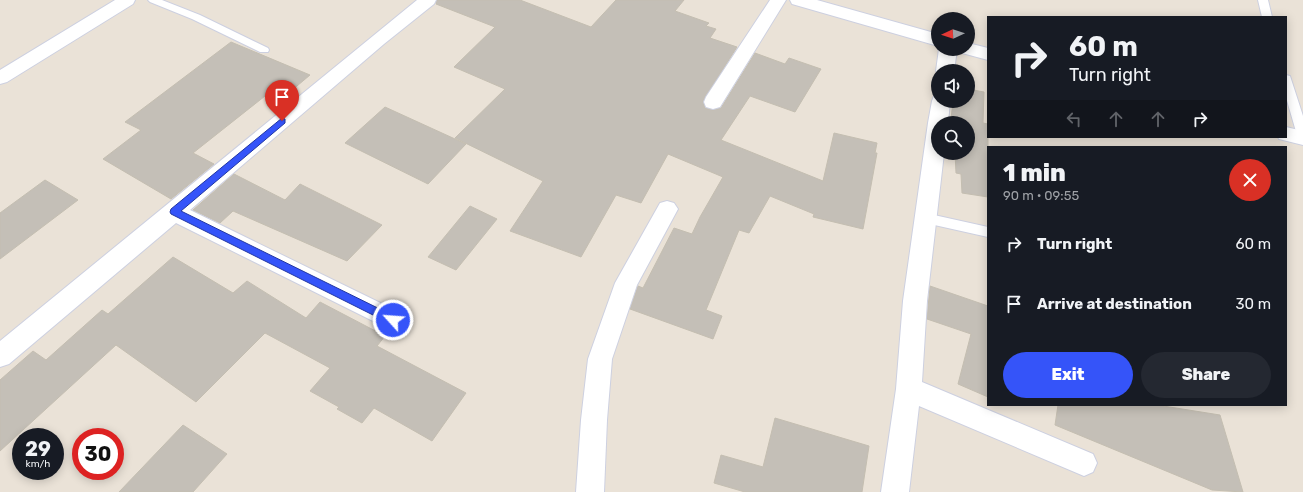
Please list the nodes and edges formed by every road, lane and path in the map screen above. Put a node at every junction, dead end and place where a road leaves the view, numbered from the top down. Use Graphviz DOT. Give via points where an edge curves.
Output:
graph roads {
  1 [pos="127,0"];
  2 [pos="152,0"];
  3 [pos="428,0"];
  4 [pos="778,0"];
  5 [pos="798,0"];
  6 [pos="1263,0"];
  7 [pos="1268,16"];
  8 [pos="931,38"];
  9 [pos="264,50"];
  10 [pos="975,51"];
  11 [pos="987,54"];
  12 [pos="0,78"];
  13 [pos="1287,82"];
  14 [pos="713,102"];
  15 [pos="1287,134"];
  16 [pos="1303,137"];
  17 [pos="933,160"];
  18 [pos="667,209"];
  19 [pos="174,212"];
  20 [pos="925,218"];
  21 [pos="987,232"];
  22 [pos="393,320"];
  23 [pos="0,356"];
  24 [pos="909,389"];
  25 [pos="1084,463"];
  26 [pos="590,492"];
  27 [pos="895,492"];
  1 -- 12 [label="street"];
  2 -- 9 [label="lane"];
  3 -- 19 [label="street"];
  4 -- 14 [label="street"];
  5 -- 8 [label="street"];
  6 -- 7 [label="lane"];
  10 -- 11 [label="street"];
  13 -- 16 [label="lane"];
  15 -- 16 [label="street"];
  17 -- 20 [label="street"];
  18 -- 26 [label="street" via="626,283 600,359"];
  19 -- 22 [label="street"];
  19 -- 23 [label="street"];
  20 -- 21 [label="lane"];
  20 -- 24 [label="street" via="915,301"];
  24 -- 25 [label="street"];
  24 -- 27 [label="street"];
}
